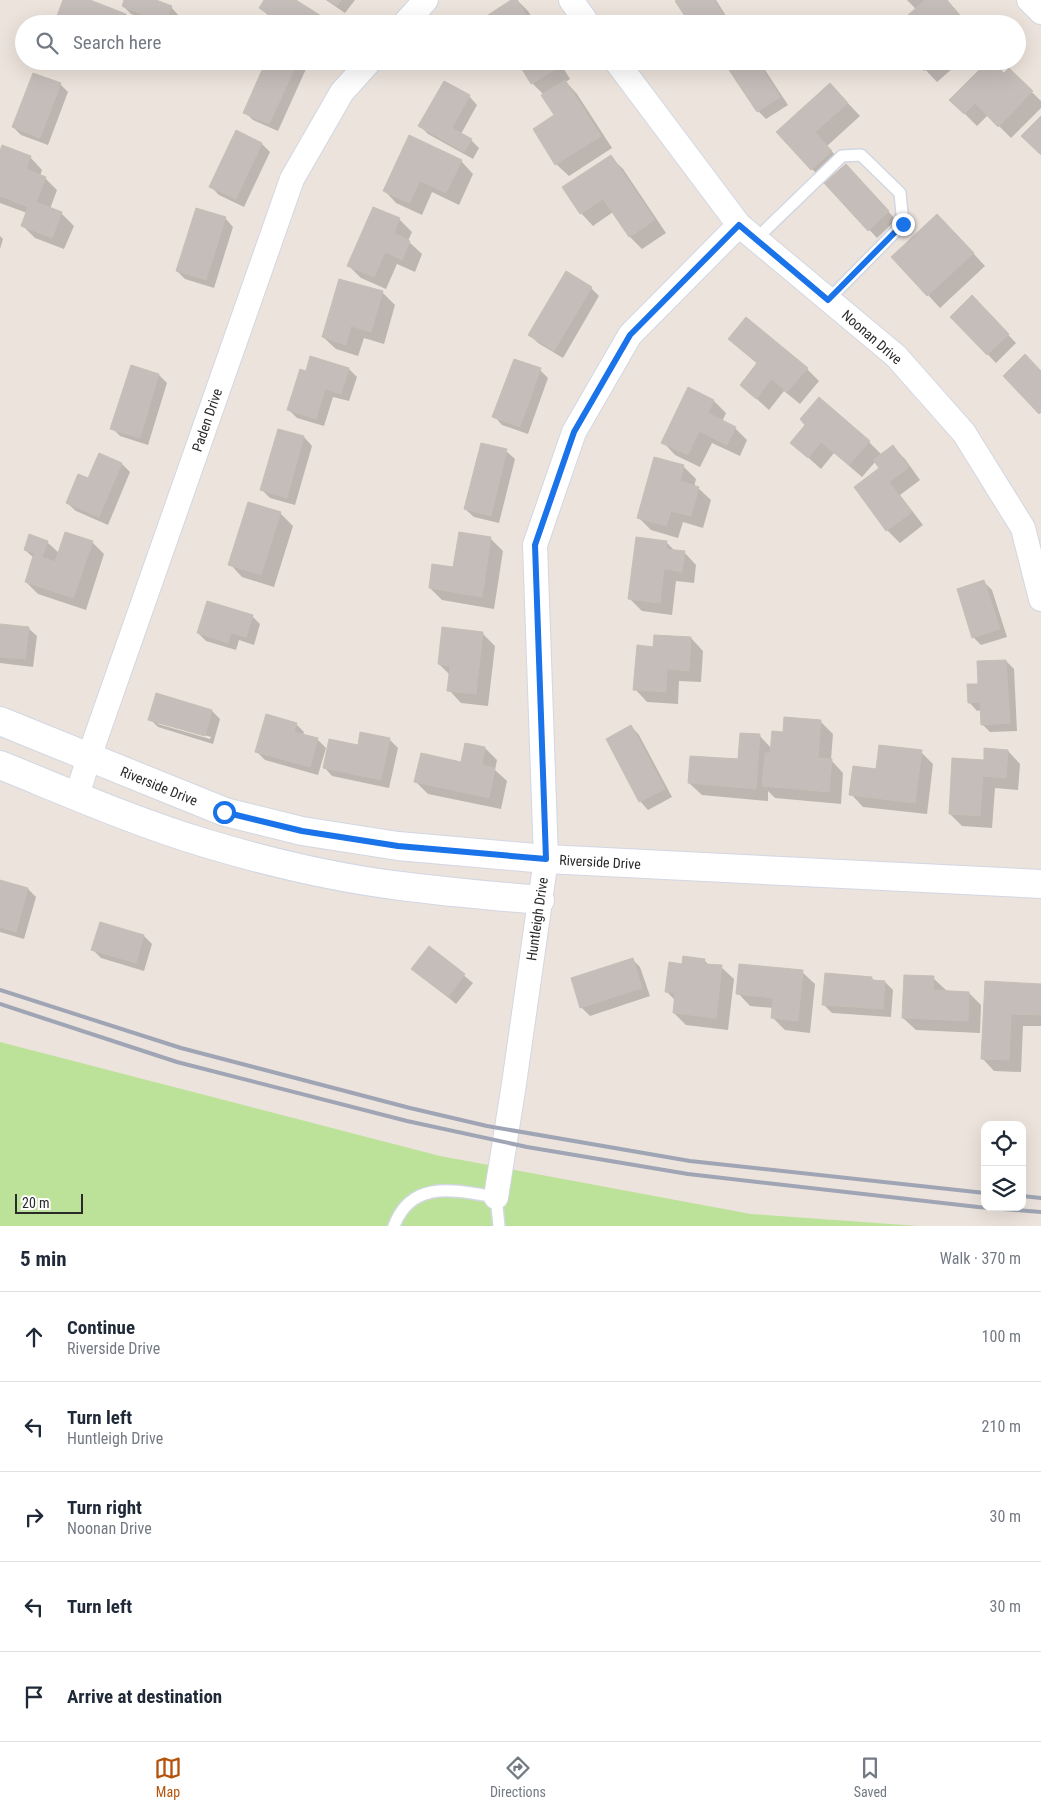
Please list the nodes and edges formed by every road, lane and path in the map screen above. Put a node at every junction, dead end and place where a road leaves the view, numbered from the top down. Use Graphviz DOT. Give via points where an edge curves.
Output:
graph roads {
  1 [pos="426,0"];
  2 [pos="570,0"];
  3 [pos="1029,0"];
  4 [pos="1041,12"];
  5 [pos="412,15"];
  6 [pos="581,15"];
  7 [pos="362,70"];
  8 [pos="623,70"];
  9 [pos="747,232"];
  10 [pos="828,300"];
  11 [pos="1041,599"];
  12 [pos="0,721"];
  13 [pos="89,757"];
  14 [pos="0,765"];
  15 [pos="77,796"];
  16 [pos="546,859"];
  17 [pos="1041,884"];
  18 [pos="540,900"];
  19 [pos="496,1197"];
  20 [pos="394,1226"];
  21 [pos="499,1226"];
  1 -- 5 [label="street"];
  2 -- 6 [label="street"];
  3 -- 4 [label="street"];
  7 -- 13 [label="street, Paden Drive" via="342,92 292,179"];
  8 -- 9 [label="street, Noonan Drive"];
  9 -- 10 [label="street, Noonan Drive"];
  9 -- 10 [label="lane" via="842,156 861,155 900,193 903,224"];
  9 -- 16 [label="street, Huntleigh Drive" via="630,335 574,432 535,545"];
  10 -- 11 [label="street, Noonan Drive" via="896,356 964,433 1023,528"];
  12 -- 13 [label="street, Riverside Drive"];
  13 -- 15 [label="street, Paden Drive"];
  13 -- 16 [label="street, Riverside Drive" via="224,812 302,831 398,846"];
  14 -- 15 [label="street"];
  15 -- 18 [label="street" via="204,843 328,873 399,886"];
  16 -- 17 [label="street, Riverside Drive"];
  16 -- 18 [label="street, Huntleigh Drive"];
  18 -- 19 [label="street, Huntleigh Drive"];
  19 -- 20 [label="lane" via="450,1190 432,1192 409,1203"];
  19 -- 21 [label="lane"];
}
